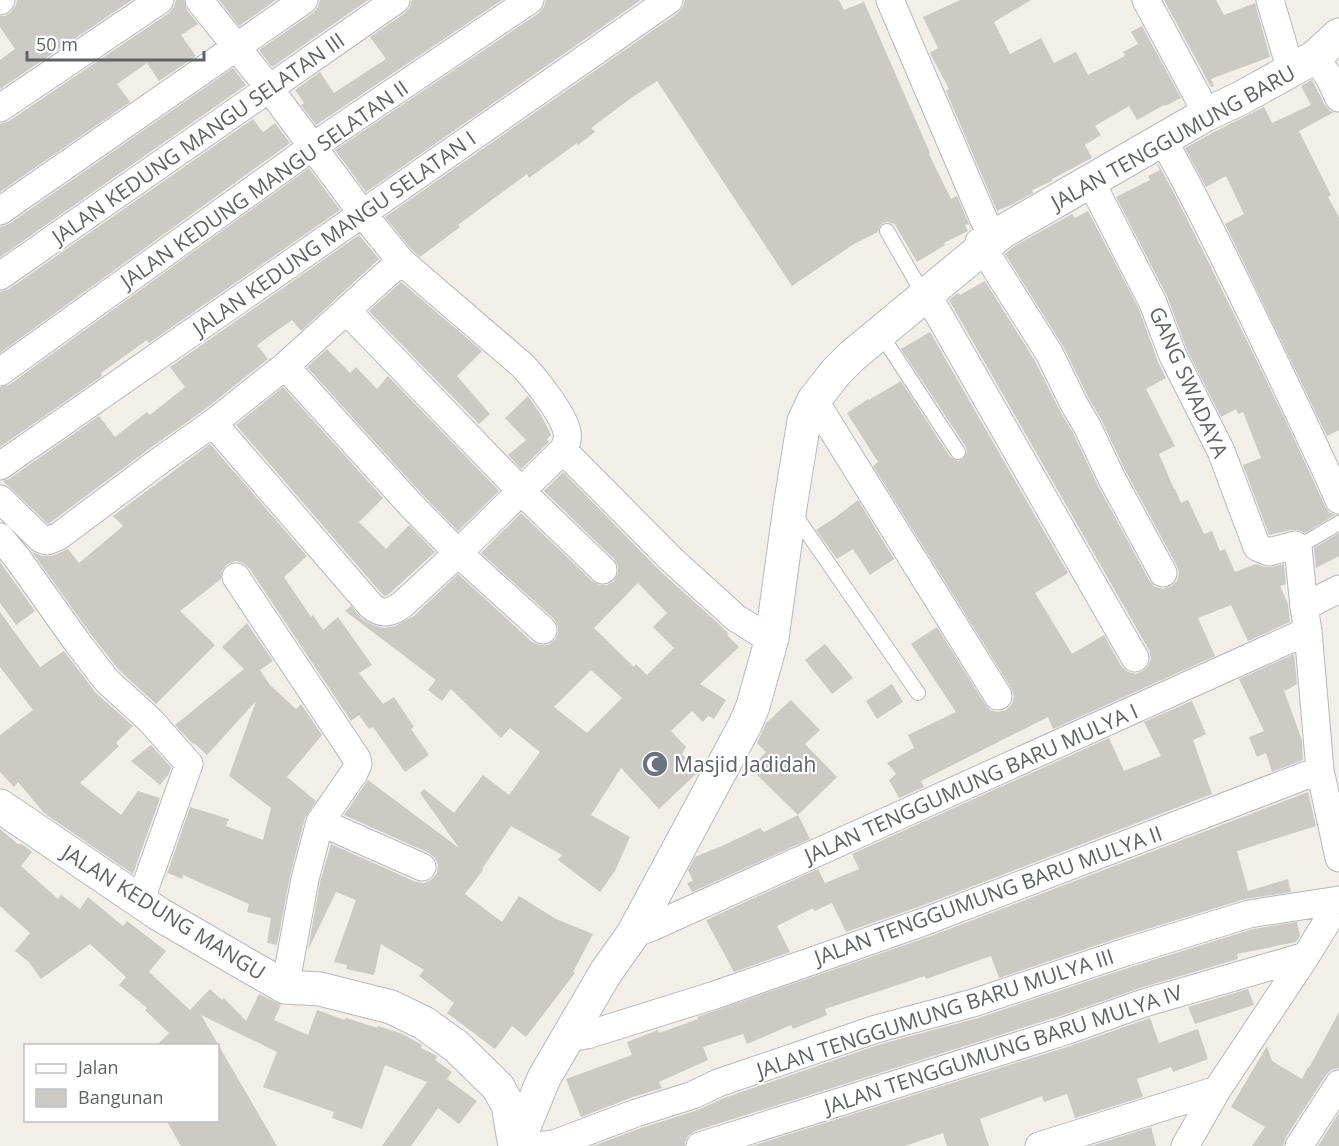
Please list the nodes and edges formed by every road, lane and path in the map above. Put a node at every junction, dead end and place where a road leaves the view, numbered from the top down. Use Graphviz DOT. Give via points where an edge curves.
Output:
graph roads {
  1 [pos="160,0"];
  2 [pos="199,0"];
  3 [pos="304,0"];
  4 [pos="396,0"];
  5 [pos="530,0"];
  6 [pos="669,0"];
  7 [pos="890,0"];
  8 [pos="1146,0"];
  9 [pos="1270,0"];
  10 [pos="1339,35"];
  11 [pos="236,46"];
  12 [pos="1303,64"];
  13 [pos="268,88"];
  14 [pos="1339,98"];
  15 [pos="0,108"];
  16 [pos="1202,108"];
  17 [pos="1163,140"];
  18 [pos="312,147"];
  19 [pos="1091,182"];
  20 [pos="0,211"];
  21 [pos="362,213"];
  22 [pos="887,231"];
  23 [pos="989,235"];
  24 [pos="401,261"];
  25 [pos="0,276"];
  26 [pos="923,289"];
  27 [pos="347,311"];
  28 [pos="880,333"];
  29 [pos="285,366"];
  30 [pos="0,372"];
  31 [pos="814,400"];
  32 [pos="213,423"];
  33 [pos="564,450"];
  34 [pos="958,452"];
  35 [pos="0,466"];
  36 [pos="521,491"];
  37 [pos="1339,500"];
  38 [pos="1,502"];
  39 [pos="790,507"];
  40 [pos="1339,523"];
  41 [pos="0,537"];
  42 [pos="1298,547"];
  43 [pos="458,553"];
  44 [pos="603,570"];
  45 [pos="1163,573"];
  46 [pos="236,577"];
  47 [pos="1339,589"];
  48 [pos="1306,619"];
  49 [pos="543,630"];
  50 [pos="760,633"];
  51 [pos="1135,658"];
  52 [pos="918,693"];
  53 [pos="998,696"];
  54 [pos="1320,770"];
  55 [pos="0,806"];
  56 [pos="320,822"];
  57 [pos="1339,858"];
  58 [pos="422,867"];
  59 [pos="1339,901"];
  60 [pos="140,902"];
  61 [pos="633,934"];
  62 [pos="1306,956"];
  63 [pos="606,972"];
  64 [pos="285,987"];
  65 [pos="567,1038"];
  66 [pos="1339,1084"];
  67 [pos="1217,1090"];
  68 [pos="516,1146"];
  69 [pos="537,1146"];
  70 [pos="700,1146"];
  71 [pos="1039,1146"];
  72 [pos="1185,1146"];
  73 [pos="1299,1146"];
  1 -- 15 [label="street"];
  2 -- 11 [label="street"];
  3 -- 11 [label="street"];
  4 -- 13 [label="street, JALAN KEDUNG MANGU SELATAN III"];
  5 -- 18 [label="street, JALAN KEDUNG MANGU SELATAN II"];
  6 -- 21 [label="street, JALAN KEDUNG MANGU SELATAN I"];
  7 -- 23 [label="street"];
  8 -- 16 [label="street"];
  9 -- 12 [label="street"];
  10 -- 12 [label="street, JALAN TENGGUMUNG BARU"];
  11 -- 13 [label="street"];
  11 -- 20 [label="street"];
  12 -- 14 [label="street" via="1329,77"];
  12 -- 16 [label="street, JALAN TENGGUMUNG BARU"];
  13 -- 18 [label="street"];
  13 -- 25 [label="street, JALAN KEDUNG MANGU SELATAN III"];
  16 -- 17 [label="street, JALAN TENGGUMUNG BARU"];
  17 -- 19 [label="street, JALAN TENGGUMUNG BARU"];
  17 -- 37 [label="street" via="1225,258"];
  18 -- 21 [label="street"];
  18 -- 30 [label="street, JALAN KEDUNG MANGU SELATAN II"];
  19 -- 23 [label="street, JALAN TENGGUMUNG BARU"];
  19 -- 42 [label="street, GANG SWADAYA" via="1153,303 1173,356 1221,451 1257,547 1269,552"];
  21 -- 24 [label="street"];
  21 -- 35 [label="street, JALAN KEDUNG MANGU SELATAN I"];
  22 -- 26 [label="lane"];
  23 -- 26 [label="street, JALAN TENGGUMUNG BARU"];
  23 -- 45 [label="street"];
  24 -- 27 [label="street"];
  24 -- 33 [label="street" via="536,379 567,430"];
  26 -- 28 [label="street, JALAN TENGGUMUNG BARU"];
  26 -- 50 [label="street, JALAN TENGGUMUNG BARU" via="837,354 803,404 790,445"];
  26 -- 51 [label="street"];
  27 -- 29 [label="street"];
  27 -- 36 [label="street"];
  28 -- 31 [label="street, JALAN TENGGUMUNG BARU" via="836,372"];
  28 -- 34 [label="lane"];
  29 -- 32 [label="street"];
  29 -- 43 [label="street"];
  31 -- 39 [label="street, JALAN TENGGUMUNG BARU" via="804,421"];
  31 -- 53 [label="street"];
  32 -- 38 [label="street" via="47,541 40,539"];
  32 -- 43 [label="street" via="375,610 395,610"];
  33 -- 36 [label="street"];
  33 -- 50 [label="street" via="690,576 736,618"];
  36 -- 43 [label="street"];
  36 -- 44 [label="street"];
  39 -- 52 [label="lane"];
  39 -- 61 [label="street, JALAN TENGGUMUNG BARU" via="772,638 753,706"];
  40 -- 42 [label="lane"];
  41 -- 60 [label="street" via="107,681 150,720 189,764"];
  42 -- 48 [label="street"];
  43 -- 49 [label="street"];
  46 -- 56 [label="street" via="357,759 354,773"];
  47 -- 48 [label="street, JALAN TENGGUMUNG BARU MULYA I"];
  48 -- 54 [label="street"];
  48 -- 61 [label="street, JALAN TENGGUMUNG BARU MULYA I"];
  50 -- 63 [label="street, JALAN TENGGUMUNG BARU" via="736,712 620,931"];
  54 -- 57 [label="street"];
  54 -- 65 [label="street, JALAN TENGGUMUNG BARU MULYA II" via="926,921 715,995"];
  55 -- 60 [label="street, JALAN KEDUNG MANGU"];
  56 -- 58 [label="street"];
  56 -- 64 [label="street"];
  59 -- 62 [label="street"];
  59 -- 69 [label="street, JALAN TENGGUMUNG BARU MULYA III" via="1249,914 973,1003 876,1029 554,1144"];
  60 -- 64 [label="street, JALAN KEDUNG MANGU"];
  61 -- 63 [label="street, JALAN TENGGUMUNG BARU"];
  62 -- 67 [label="street"];
  62 -- 70 [label="street, JALAN TENGGUMUNG BARU MULYA IV" via="1144,1003"];
  63 -- 65 [label="street, JALAN TENGGUMUNG BARU"];
  64 -- 68 [label="street, JALAN KEDUNG MANGU" via="320,989 391,1007 424,1023 456,1046 498,1087 508,1105"];
  65 -- 68 [label="street, JALAN TENGGUMUNG BARU" via="544,1078"];
  66 -- 73 [label="street"];
  67 -- 71 [label="street"];
  67 -- 72 [label="street"];
}
